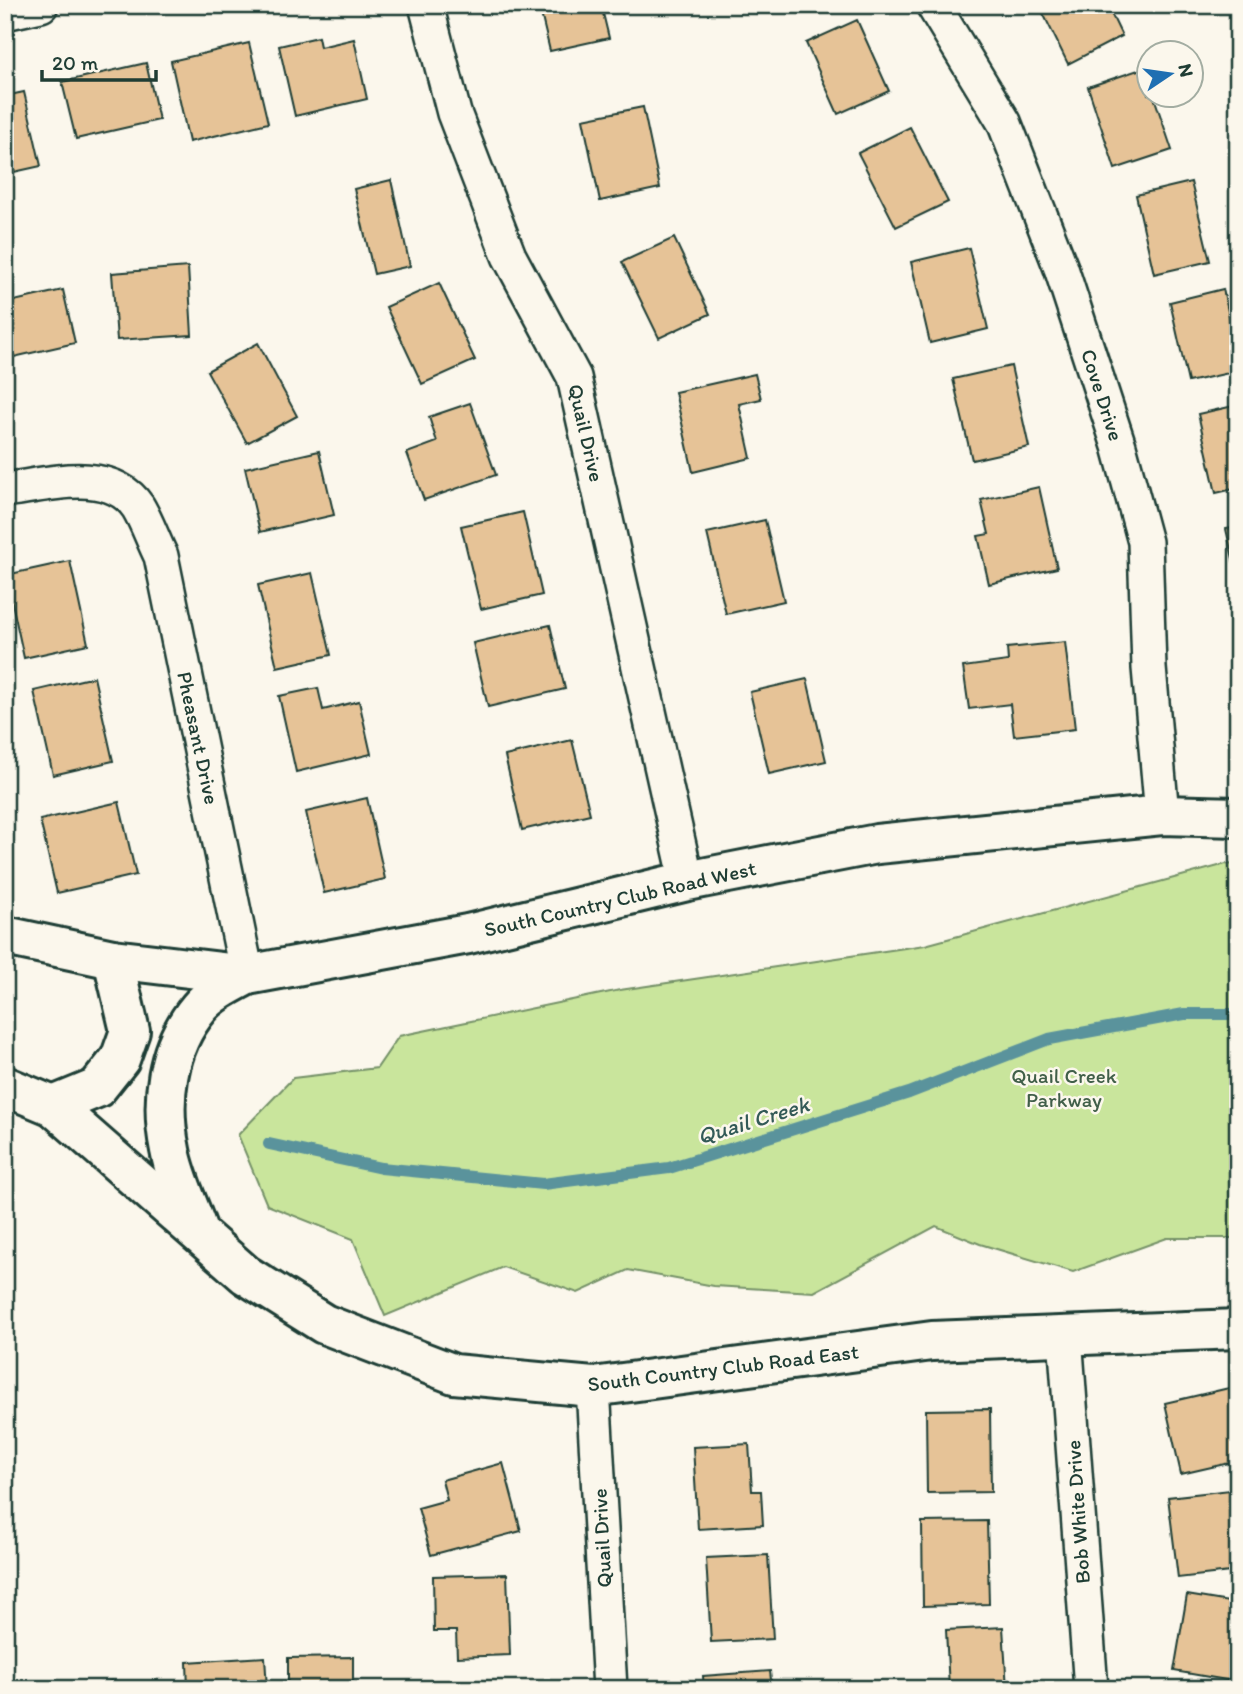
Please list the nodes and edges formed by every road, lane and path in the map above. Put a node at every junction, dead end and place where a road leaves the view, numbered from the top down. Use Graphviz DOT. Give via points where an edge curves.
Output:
graph roads {
  1 [pos="41,5"];
  2 [pos="426,5"];
  3 [pos="933,5"];
  4 [pos="5,13"];
  5 [pos="5,490"];
  6 [pos="1162,815"];
  7 [pos="1238,817"];
  8 [pos="687,881"];
  9 [pos="5,936"];
  10 [pos="113,959"];
  11 [pos="247,975"];
  12 [pos="5,1086"];
  13 [pos="53,1106"];
  14 [pos="200,1236"];
  15 [pos="1238,1329"];
  16 [pos="1065,1336"];
  17 [pos="593,1387"];
  18 [pos="610,1689"];
  19 [pos="1091,1689"];
  1 -- 4 [label="street"];
  2 -- 8 [label="street, Quail Drive" via="454,113 509,257 574,377"];
  3 -- 6 [label="street, Cove Drive" via="1004,122 1061,268 1119,446 1145,542 1149,668"];
  5 -- 11 [label="street, Pheasant Drive" via="98,481 137,505 161,556"];
  6 -- 7 [label="street, South Country Club Road West"];
  6 -- 8 [label="street, South Country Club Road West" via="877,844"];
  8 -- 11 [label="street, South Country Club Road West" via="468,933"];
  9 -- 10 [label="street, South Country Club Road West"];
  10 -- 11 [label="street, South Country Club Road West"];
  10 -- 13 [label="street" via="130,1031 120,1059 97,1088"];
  11 -- 14 [label="street" via="223,987 199,1008 170,1068 163,1105 170,1153"];
  12 -- 13 [label="street, South Country Club Road East"];
  13 -- 14 [label="street, South Country Club Road East"];
  14 -- 17 [label="street, South Country Club Road East" via="246,1275 324,1324 454,1374"];
  15 -- 16 [label="street, South Country Club Road East"];
  16 -- 17 [label="street, South Country Club Road East" via="932,1341"];
  16 -- 19 [label="street, Bob White Drive"];
  17 -- 18 [label="street, Quail Drive"];
}
